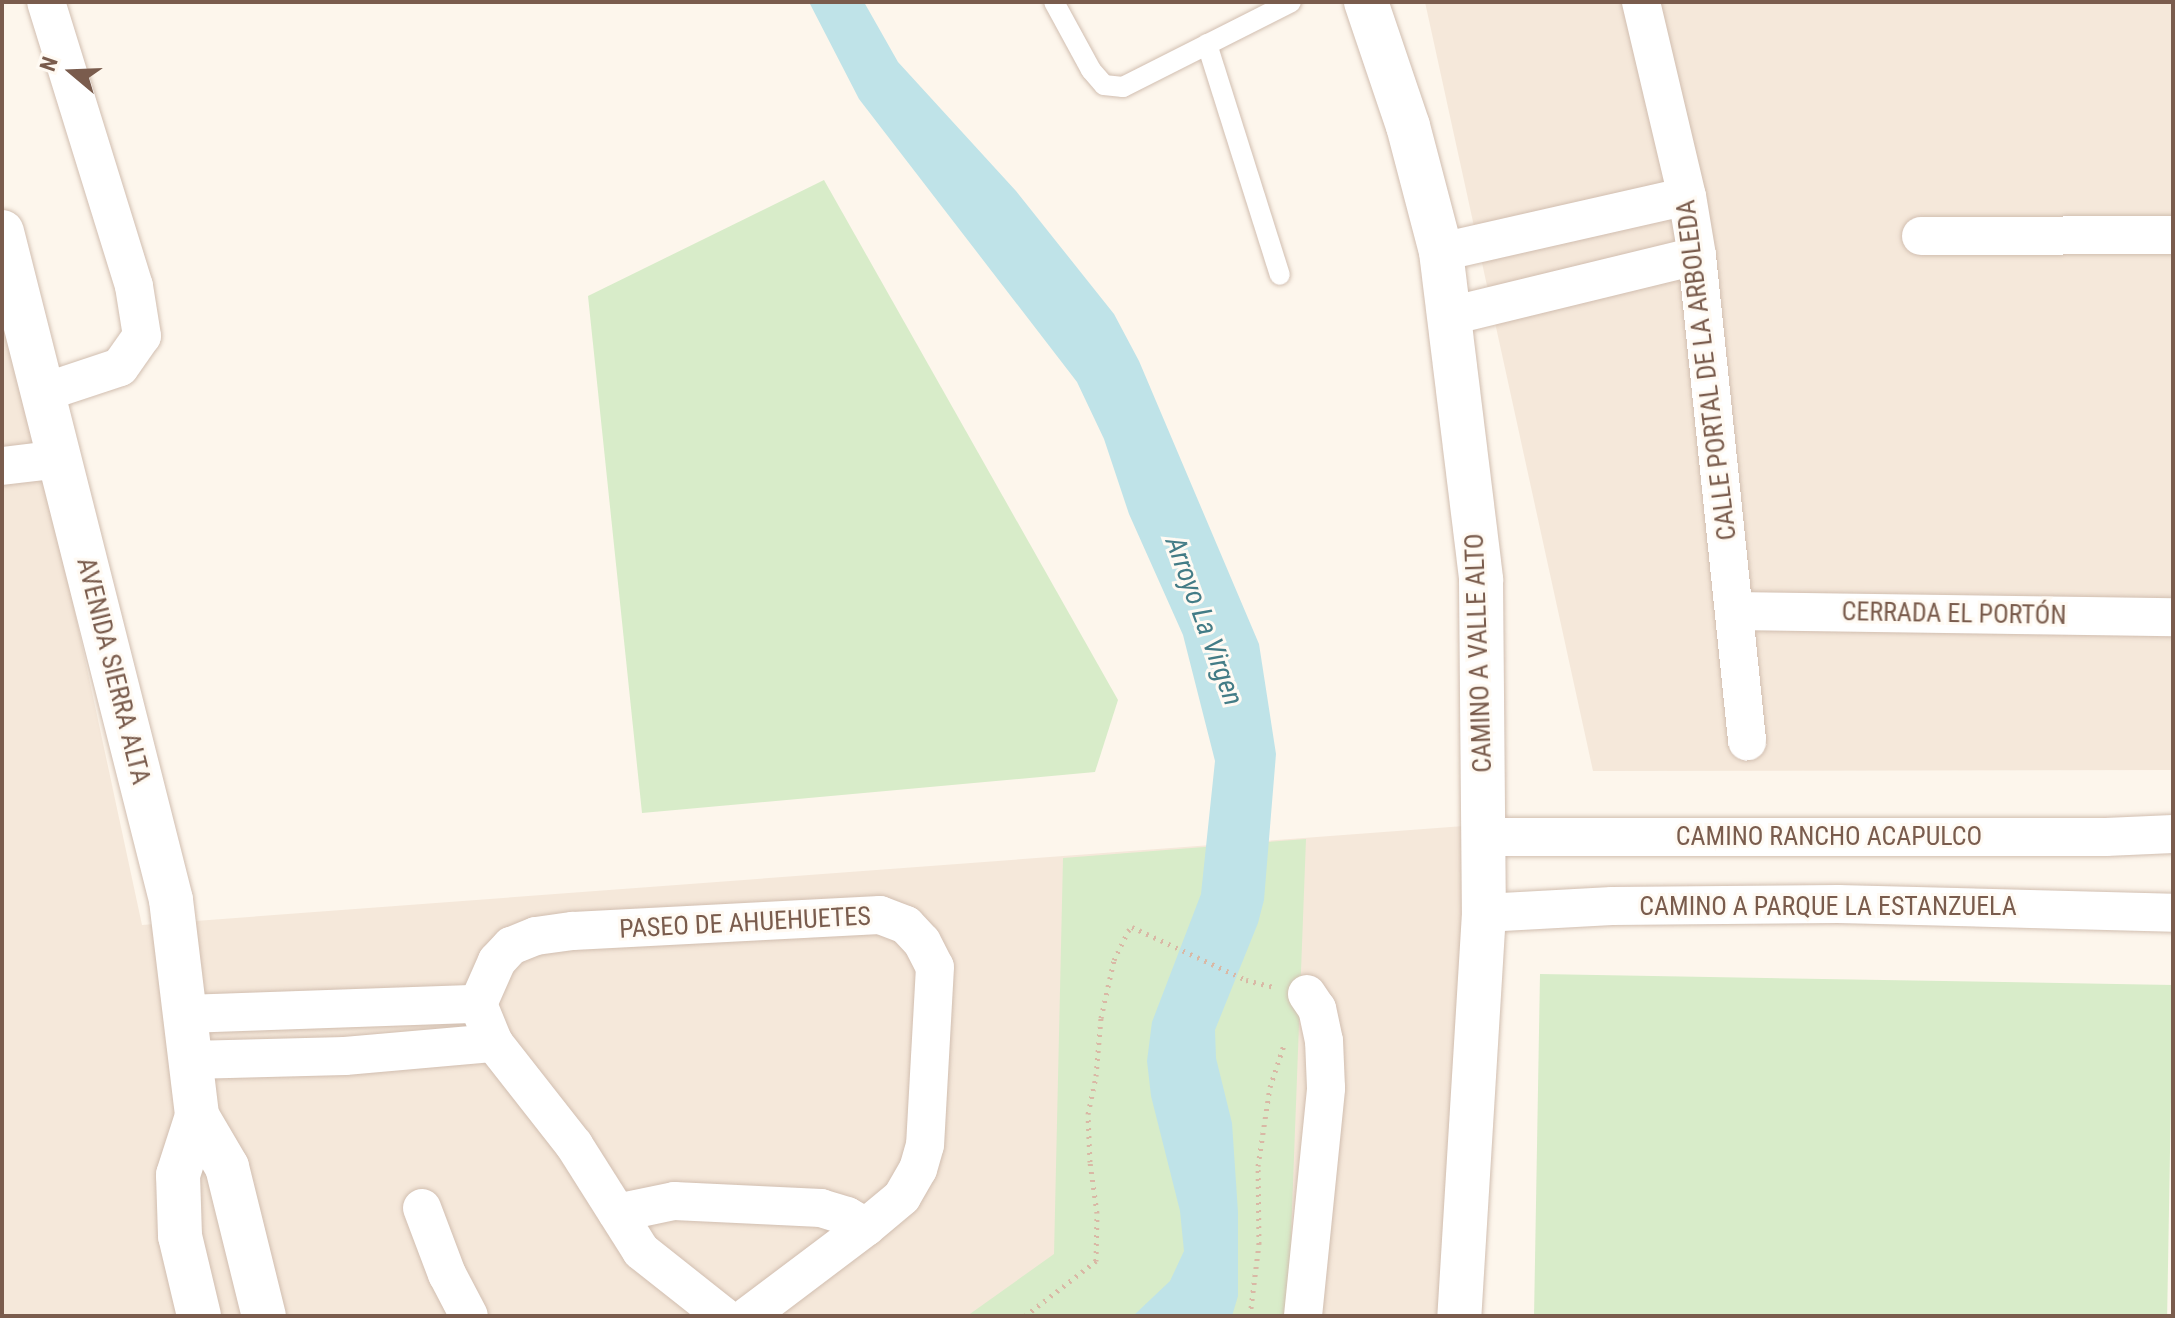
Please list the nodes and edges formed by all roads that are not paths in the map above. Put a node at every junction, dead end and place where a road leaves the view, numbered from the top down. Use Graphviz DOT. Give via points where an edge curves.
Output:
graph roads {
  1 [pos="46,2"];
  2 [pos="1054,2"];
  3 [pos="1291,2"];
  4 [pos="1366,2"];
  5 [pos="1641,2"];
  6 [pos="1207,44"];
  7 [pos="1687,196"];
  8 [pos="2,232"];
  9 [pos="2173,235"];
  10 [pos="1921,236"];
  11 [pos="1441,252"];
  12 [pos="1697,256"];
  13 [pos="1280,275"];
  14 [pos="10,314"];
  15 [pos="1450,316"];
  16 [pos="42,393"];
  17 [pos="60,459"];
  18 [pos="2,466"];
  19 [pos="1735,611"];
  20 [pos="2173,617"];
  21 [pos="1747,741"];
  22 [pos="2173,834"];
  23 [pos="1486,837"];
  24 [pos="1484,913"];
  25 [pos="2173,913"];
  26 [pos="1307,994"];
  27 [pos="478,1004"];
  28 [pos="185,1014"];
  29 [pos="494,1043"];
  30 [pos="190,1060"];
  31 [pos="197,1116"];
  32 [pos="422,1208"];
  33 [pos="617,1213"];
  34 [pos="866,1227"];
  35 [pos="199,1316"];
  36 [pos="264,1316"];
  37 [pos="469,1316"];
  38 [pos="723,1316"];
  39 [pos="748,1316"];
  40 [pos="1303,1316"];
  41 [pos="1459,1316"];
  1 -- 16 [label="street" via="134,286 142,336 120,367"];
  2 -- 6 [label="lane" via="1104,85 1123,87"];
  3 -- 6 [label="lane"];
  4 -- 11 [label="street, CAMINO A VALLE ALTO" via="1408,126"];
  5 -- 7 [label="street, CALLE PORTAL DE LA ARBOLEDA"];
  6 -- 13 [label="lane"];
  7 -- 11 [label="street"];
  7 -- 12 [label="street, CALLE PORTAL DE LA ARBOLEDA"];
  8 -- 14 [label="street, AVENIDA SIERRA ALTA"];
  9 -- 10 [label="street"];
  11 -- 15 [label="street, CAMINO A VALLE ALTO"];
  12 -- 15 [label="street"];
  12 -- 19 [label="street, CALLE PORTAL DE LA ARBOLEDA"];
  14 -- 16 [label="street, AVENIDA SIERRA ALTA"];
  15 -- 23 [label="street, CAMINO A VALLE ALTO" via="1481,580"];
  16 -- 17 [label="street, AVENIDA SIERRA ALTA"];
  17 -- 18 [label="street"];
  17 -- 28 [label="street, AVENIDA SIERRA ALTA" via="171,900"];
  19 -- 20 [label="street, CERRADA EL PORTÓN"];
  19 -- 21 [label="street, CALLE PORTAL DE LA ARBOLEDA"];
  22 -- 23 [label="street, CAMINO RANCHO ACAPULCO"];
  23 -- 24 [label="street, CAMINO A VALLE ALTO"];
  24 -- 25 [label="street, CAMINO A PARQUE LA ESTANZUELA" via="1838,904"];
  24 -- 41 [label="street, CAMINO A VALLE ALTO"];
  26 -- 40 [label="street" via="1317,1009 1324,1041 1326,1088"];
  27 -- 28 [label="street"];
  27 -- 29 [label="street"];
  27 -- 34 [label="street, PASEO DE AHUEHUETES" via="497,961 511,946 536,936 880,915 906,925 935,967 925,1145 902,1197"];
  28 -- 30 [label="street, AVENIDA SIERRA ALTA"];
  29 -- 30 [label="street" via="345,1056"];
  29 -- 33 [label="street" via="574,1145"];
  30 -- 31 [label="street, AVENIDA SIERRA ALTA"];
  31 -- 35 [label="street, AVENIDA SIERRA ALTA" via="178,1175 180,1236"];
  31 -- 36 [label="street, AVENIDA SIERRA ALTA" via="227,1167"];
  32 -- 37 [label="street"];
  33 -- 34 [label="street" via="674,1201 821,1208"];
  33 -- 38 [label="street" via="641,1251"];
  34 -- 39 [label="street, PASEO DE AHUEHUETES"];
}
